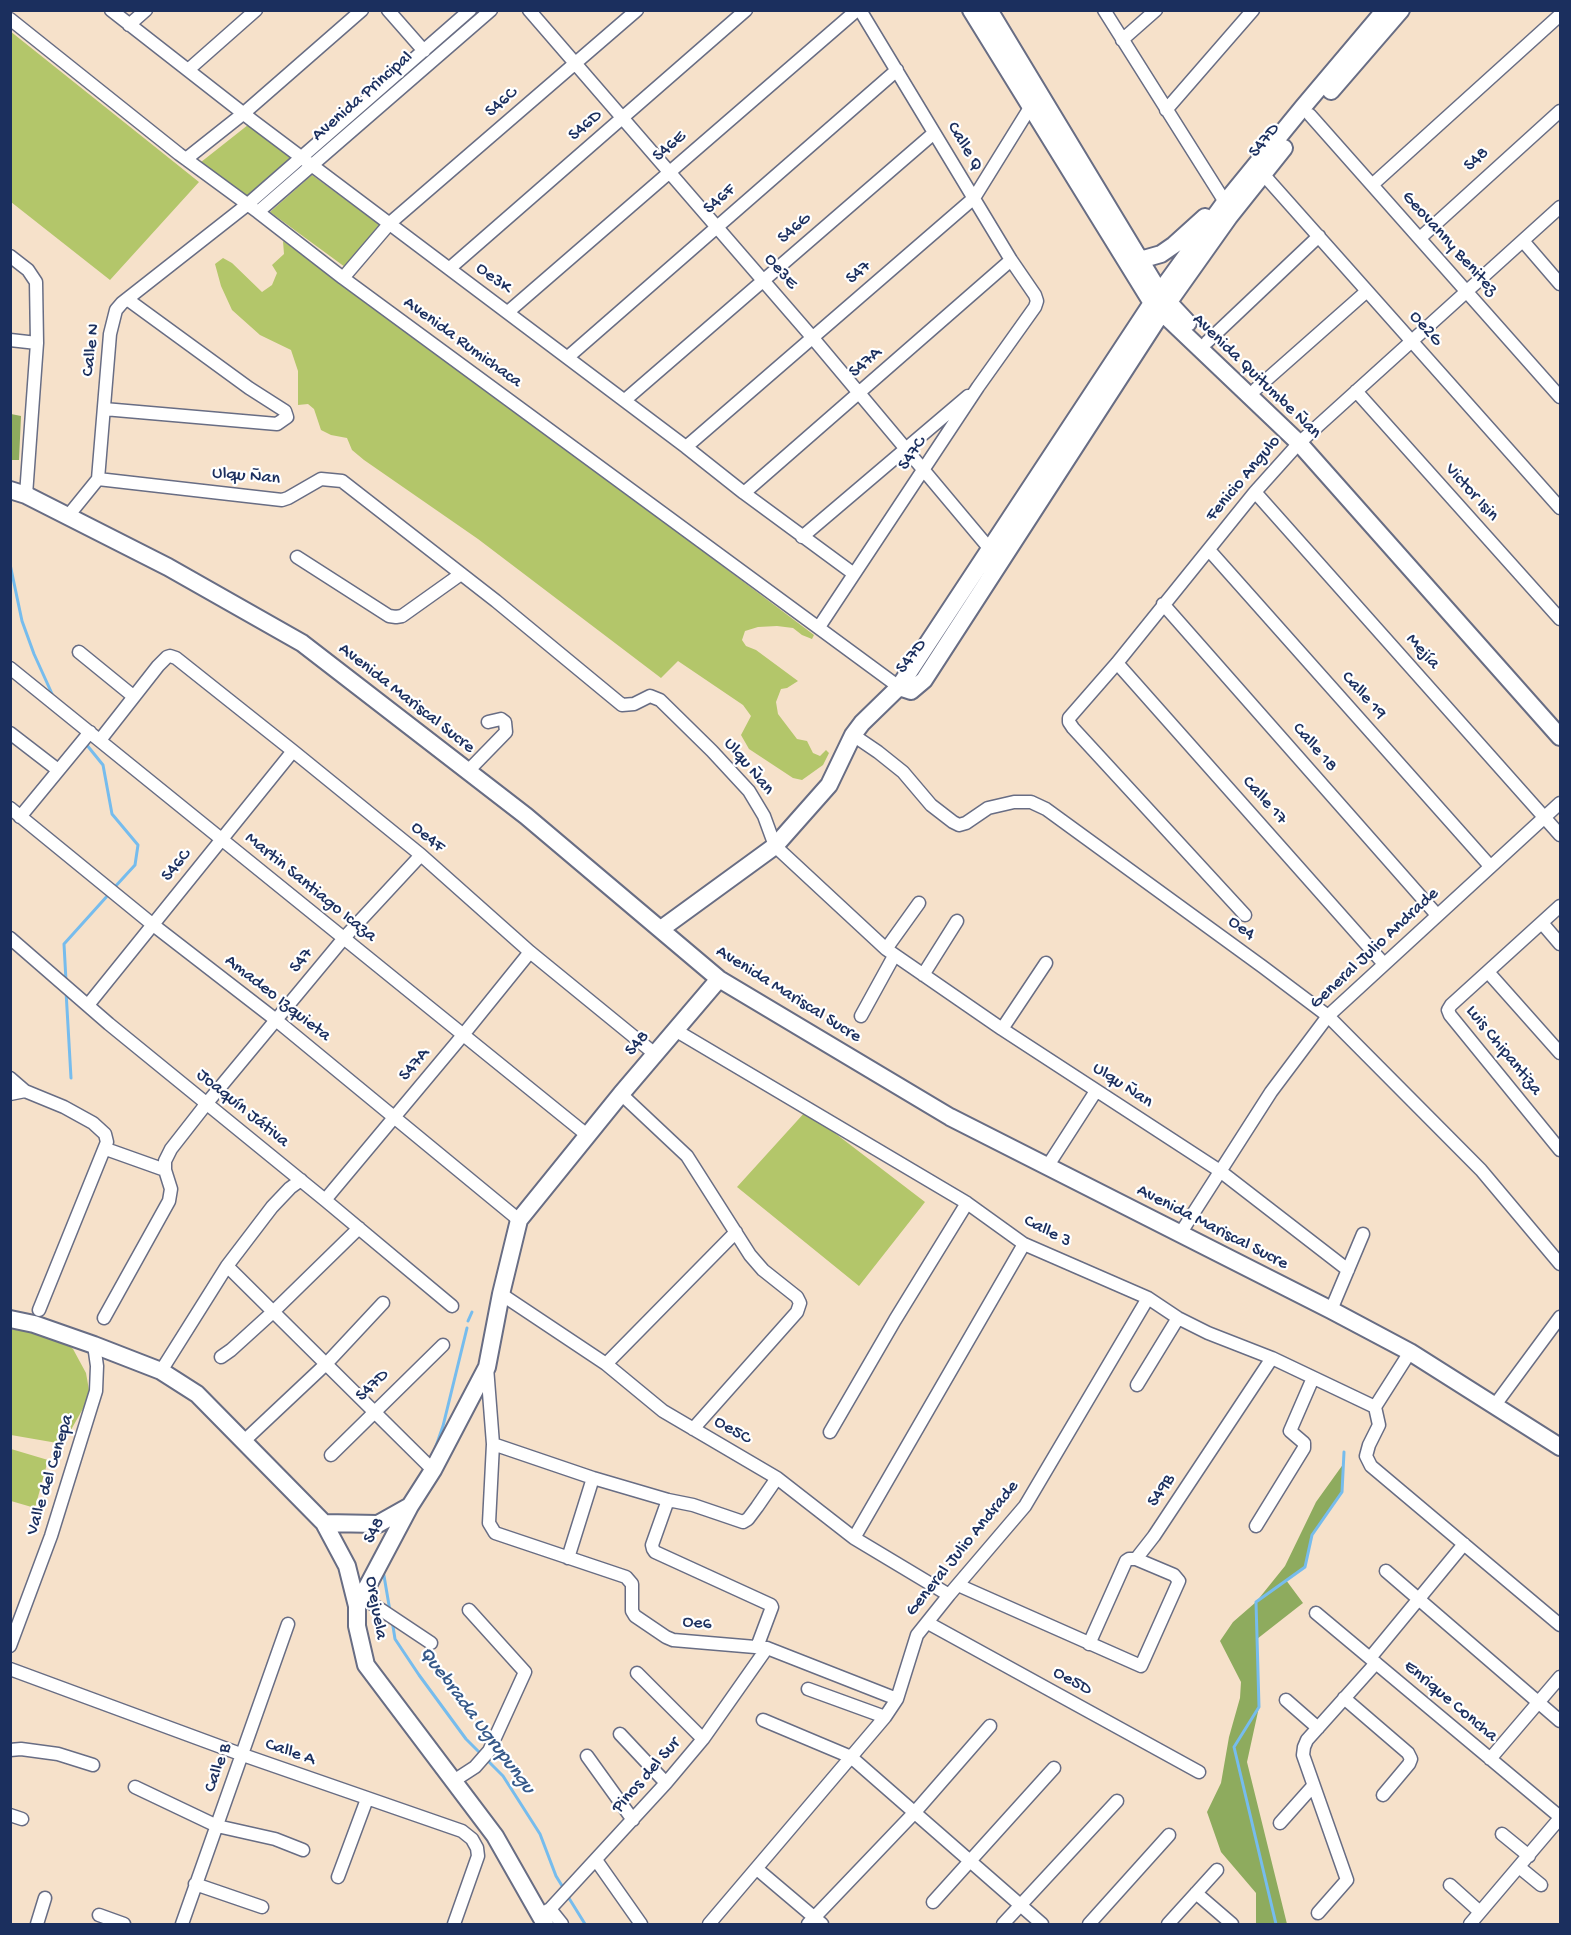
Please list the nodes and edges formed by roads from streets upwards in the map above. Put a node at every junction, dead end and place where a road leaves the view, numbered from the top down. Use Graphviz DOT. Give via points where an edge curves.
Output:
graph roads {
  1 [pos="111,10"];
  2 [pos="146,10"];
  3 [pos="256,10"];
  4 [pos="362,10"];
  5 [pos="388,10"];
  6 [pos="470,10"];
  7 [pos="491,10"];
  8 [pos="529,10"];
  9 [pos="637,10"];
  10 [pos="746,10"];
  11 [pos="859,10"];
  12 [pos="971,10"];
  13 [pos="989,10"];
  14 [pos="1104,10"];
  15 [pos="1156,10"];
  16 [pos="1253,10"];
  17 [pos="1385,10"];
  18 [pos="1401,10"];
  19 [pos="1560,15"];
  20 [pos="10,19"];
  21 [pos="129,24"];
  22 [pos="1122,40"];
  23 [pos="424,51"];
  24 [pos="575,64"];
  25 [pos="1343,68"];
  26 [pos="188,70"];
  27 [pos="897,70"];
  28 [pos="1031,106"];
  29 [pos="1166,110"];
  30 [pos="1560,111"];
  31 [pos="244,113"];
  32 [pos="1310,115"];
  33 [pos="622,118"];
  34 [pos="934,133"];
  35 [pos="186,159"];
  36 [pos="307,161"];
  37 [pos="669,172"];
  38 [pos="1263,174"];
  39 [pos="1372,185"];
  40 [pos="974,198"];
  41 [pos="1224,203"];
  42 [pos="248,204"];
  43 [pos="1560,207"];
  44 [pos="258,212"];
  45 [pos="390,224"];
  46 [pos="717,227"];
  47 [pos="1319,236"];
  48 [pos="1419,238"];
  49 [pos="1523,241"];
  50 [pos="10,256"];
  51 [pos="1011,260"];
  52 [pos="1140,260"];
  53 [pos="450,268"];
  54 [pos="343,278"];
  55 [pos="764,281"];
  56 [pos="1560,284"];
  57 [pos="1367,291"];
  58 [pos="1467,291"];
  59 [pos="127,298"];
  60 [pos="1037,301"];
  61 [pos="1161,303"];
  62 [pos="508,312"];
  63 [pos="812,337"];
  64 [pos="10,340"];
  65 [pos="1412,341"];
  66 [pos="1207,342"];
  67 [pos="37,343"];
  68 [pos="568,357"];
  69 [pos="978,387"];
  70 [pos="1256,389"];
  71 [pos="1356,391"];
  72 [pos="859,392"];
  73 [pos="1560,397"];
  74 [pos="625,400"];
  75 [pos="104,409"];
  76 [pos="1302,440"];
  77 [pos="687,447"];
  78 [pos="906,447"];
  79 [pos="924,469"];
  80 [pos="98,479"];
  81 [pos="1256,492"];
  82 [pos="18,493"];
  83 [pos="744,493"];
  84 [pos="1560,508"];
  85 [pos="68,516"];
  86 [pos="802,537"];
  87 [pos="1209,550"];
  88 [pos="995,555"];
  89 [pos="297,557"];
  90 [pos="461,574"];
  91 [pos="854,574"];
  92 [pos="1163,604"];
  93 [pos="1560,619"];
  94 [pos="819,627"];
  95 [pos="79,652"];
  96 [pos="1117,663"];
  97 [pos="10,669"];
  98 [pos="899,687"];
  99 [pos="133,696"];
  100 [pos="1560,721"];
  101 [pos="488,722"];
  102 [pos="10,733"];
  103 [pos="853,735"];
  104 [pos="90,737"];
  105 [pos="1560,737"];
  106 [pos="293,751"];
  107 [pos="58,770"];
  108 [pos="468,771"];
  109 [pos="1560,802"];
  110 [pos="16,812"];
  111 [pos="1545,817"];
  112 [pos="1560,835"];
  113 [pos="223,840"];
  114 [pos="775,846"];
  115 [pos="421,855"];
  116 [pos="1490,866"];
  117 [pos="919,903"];
  118 [pos="1560,906"];
  119 [pos="1245,915"];
  120 [pos="1437,915"];
  121 [pos="957,921"];
  122 [pos="1542,923"];
  123 [pos="152,924"];
  124 [pos="661,929"];
  125 [pos="10,938"];
  126 [pos="344,938"];
  127 [pos="1560,944"];
  128 [pos="530,952"];
  129 [pos="890,952"];
  130 [pos="1046,963"];
  131 [pos="1384,964"];
  132 [pos="1488,972"];
  133 [pos="923,975"];
  134 [pos="718,979"];
  135 [pos="88,1005"];
  136 [pos="861,1016"];
  137 [pos="1328,1016"];
  138 [pos="276,1020"];
  139 [pos="1002,1029"];
  140 [pos="675,1030"];
  141 [pos="464,1035"];
  142 [pos="1560,1053"];
  143 [pos="656,1054"];
  144 [pos="10,1078"];
  145 [pos="25,1091"];
  146 [pos="1096,1091"];
  147 [pos="10,1094"];
  148 [pos="621,1094"];
  149 [pos="207,1103"];
  150 [pos="395,1118"];
  151 [pos="587,1135"];
  152 [pos="1560,1150"];
  153 [pos="103,1155"];
  154 [pos="1047,1167"];
  155 [pos="165,1170"];
  156 [pos="1220,1171"];
  157 [pos="301,1180"];
  158 [pos="325,1200"];
  159 [pos="967,1203"];
  160 [pos="519,1220"];
  161 [pos="358,1228"];
  162 [pos="736,1232"];
  163 [pos="1180,1234"];
  164 [pos="1363,1234"];
  165 [pos="1024,1244"];
  166 [pos="1560,1264"];
  167 [pos="227,1266"];
  168 [pos="1348,1270"];
  169 [pos="501,1294"];
  170 [pos="1148,1298"];
  171 [pos="383,1303"];
  172 [pos="452,1306"];
  173 [pos="39,1310"];
  174 [pos="1330,1310"];
  175 [pos="274,1311"];
  176 [pos="1178,1317"];
  177 [pos="1560,1317"];
  178 [pos="104,1318"];
  179 [pos="10,1319"];
  180 [pos="94,1344"];
  181 [pos="443,1345"];
  182 [pos="1410,1352"];
  183 [pos="221,1357"];
  184 [pos="1272,1358"];
  185 [pos="327,1363"];
  186 [pos="606,1364"];
  187 [pos="487,1367"];
  188 [pos="161,1371"];
  189 [pos="1313,1378"];
  190 [pos="1137,1385"];
  191 [pos="1495,1405"];
  192 [pos="1375,1407"];
  193 [pos="374,1412"];
  194 [pos="693,1429"];
  195 [pos="830,1432"];
  196 [pos="244,1441"];
  197 [pos="493,1444"];
  198 [pos="1560,1447"];
  199 [pos="331,1455"];
  200 [pos="433,1470"];
  201 [pos="593,1478"];
  202 [pos="777,1478"];
  203 [pos="668,1500"];
  204 [pos="410,1506"];
  205 [pos="324,1523"];
  206 [pos="1256,1526"];
  207 [pos="854,1538"];
  208 [pos="1464,1544"];
  209 [pos="568,1558"];
  210 [pos="1136,1558"];
  211 [pos="1386,1571"];
  212 [pos="958,1585"];
  213 [pos="949,1595"];
  214 [pos="1419,1600"];
  215 [pos="360,1602"];
  216 [pos="469,1610"];
  217 [pos="1316,1613"];
  218 [pos="928,1623"];
  219 [pos="288,1624"];
  220 [pos="1560,1625"];
  221 [pos="431,1644"];
  222 [pos="1089,1644"];
  223 [pos="10,1646"];
  224 [pos="762,1648"];
  225 [pos="1373,1660"];
  226 [pos="10,1669"];
  227 [pos="637,1673"];
  228 [pos="1560,1677"];
  229 [pos="808,1689"];
  230 [pos="1344,1698"];
  231 [pos="897,1699"];
  232 [pos="1286,1700"];
  233 [pos="1539,1702"];
  234 [pos="885,1717"];
  235 [pos="763,1720"];
  236 [pos="1560,1721"];
  237 [pos="990,1726"];
  238 [pos="1318,1728"];
  239 [pos="620,1734"];
  240 [pos="703,1739"];
  241 [pos="10,1750"];
  242 [pos="243,1755"];
  243 [pos="587,1756"];
  244 [pos="851,1757"];
  245 [pos="1490,1759"];
  246 [pos="93,1765"];
  247 [pos="1054,1768"];
  248 [pos="1199,1772"];
  249 [pos="455,1780"];
  250 [pos="666,1784"];
  251 [pos="1313,1786"];
  252 [pos="135,1787"];
  253 [pos="1383,1795"];
  254 [pos="367,1799"];
  255 [pos="1117,1801"];
  256 [pos="915,1812"];
  257 [pos="1560,1818"];
  258 [pos="633,1820"];
  259 [pos="1280,1823"];
  260 [pos="217,1826"];
  261 [pos="1502,1834"];
  262 [pos="1169,1835"];
  263 [pos="303,1850"];
  264 [pos="1529,1856"];
  265 [pos="596,1860"];
  266 [pos="970,1862"];
  267 [pos="1519,1867"];
  268 [pos="757,1869"];
  269 [pos="1217,1870"];
  270 [pos="338,1877"];
  271 [pos="195,1884"];
  272 [pos="1450,1885"];
  273 [pos="1541,1885"];
  274 [pos="1196,1893"];
  275 [pos="45,1898"];
  276 [pos="933,1902"];
  277 [pos="1021,1906"];
  278 [pos="262,1907"];
  279 [pos="1480,1912"];
  280 [pos="1318,1913"];
  281 [pos="99,1915"];
  282 [pos="545,1916"];
  283 [pos="815,1922"];
  284 [pos="37,1924"];
  285 [pos="124,1924"];
  286 [pos="182,1924"];
  287 [pos="454,1924"];
  288 [pos="561,1924"];
  289 [pos="641,1924"];
  290 [pos="709,1924"];
  291 [pos="1003,1924"];
  292 [pos="1042,1924"];
  293 [pos="1089,1924"];
  294 [pos="1168,1924"];
  295 [pos="1232,1924"];
  296 [pos="1470,1924"];
  1 -- 21 [label="street, Oe3K"];
  2 -- 21 [label="street"];
  3 -- 26 [label="street"];
  4 -- 31 [label="street"];
  5 -- 23 [label="street"];
  6 -- 23 [label="street, Avenida Principal"];
  7 -- 36 [label="street, Avenida Principal"];
  8 -- 24 [label="street, Oe3E"];
  9 -- 24 [label="street, S46C"];
  10 -- 33 [label="street, S46D"];
  11 -- 27 [label="street, Calle Q"];
  11 -- 37 [label="street, S46E"];
  12 -- 28 [label="street, Avenida Quitumbe Ñan"];
  13 -- 52 [label="street, Avenida Quitumbe Ñan"];
  14 -- 22 [label="street"];
  15 -- 22 [label="street"];
  16 -- 29 [label="street"];
  17 -- 25 [label="street, S47D"];
  18 -- 25 [label="street, S47D"];
  19 -- 39 [label="street"];
  20 -- 35 [label="street, Avenida Rumichaca"];
  21 -- 26 [label="street, Oe3K"];
  22 -- 29 [label="street"];
  23 -- 36 [label="street, Avenida Principal"];
  24 -- 33 [label="street, Oe3E"];
  24 -- 45 [label="street, S46C"];
  25 -- 32 [label="street, S47D"];
  25 -- 41 [label="street, S47D"];
  26 -- 31 [label="street, Oe3K"];
  27 -- 34 [label="street, Calle Q"];
  27 -- 46 [label="street, S46F"];
  28 -- 40 [label="street, S47"];
  28 -- 61 [label="street, Avenida Quitumbe Ñan"];
  29 -- 41 [label="street"];
  30 -- 48 [label="street, S48"];
  31 -- 35 [label="street"];
  31 -- 36 [label="street, Oe3K"];
  32 -- 38 [label="street, S47D"];
  32 -- 39 [label="street, Geovanny Benitez"];
  33 -- 37 [label="street, Oe3E"];
  33 -- 53 [label="street, S46D"];
  34 -- 40 [label="street, Calle Q"];
  34 -- 55 [label="street, S46G"];
  35 -- 42 [label="street, Avenida Rumichaca"];
  36 -- 42 [label="street, Avenida Principal"];
  36 -- 44 [label="street, Avenida Principal"];
  36 -- 45 [label="street, Oe3K"];
  37 -- 46 [label="street, Oe3E"];
  37 -- 62 [label="street, S46E"];
  38 -- 47 [label="street, Oe2G"];
  38 -- 61 [label="street, S47D"];
  39 -- 48 [label="street, Geovanny Benitez"];
  40 -- 51 [label="street, Calle Q"];
  40 -- 63 [label="street, S47"];
  41 -- 52 [label="street" via="1161,254"];
  41 -- 61 [label="street, S47D"];
  42 -- 44 [label="street, Avenida Rumichaca"];
  42 -- 59 [label="street, Calle N"];
  43 -- 49 [label="street, Fenicio Angulo"];
  44 -- 54 [label="street, Avenida Rumichaca"];
  45 -- 53 [label="street, Oe3K"];
  45 -- 54 [label="street, S46C"];
  46 -- 55 [label="street, Oe3E"];
  46 -- 68 [label="street, S46F"];
  47 -- 57 [label="street, Oe2G"];
  47 -- 66 [label="street"];
  48 -- 58 [label="street, Geovanny Benitez"];
  49 -- 56 [label="street"];
  49 -- 58 [label="street, Fenicio Angulo"];
  50 -- 67 [label="street" via="36,282"];
  51 -- 60 [label="street, Calle Q"];
  51 -- 72 [label="street, S47A"];
  52 -- 61 [label="street, Avenida Quitumbe Ñan"];
  53 -- 62 [label="street, Oe3K"];
  54 -- 94 [label="street, Avenida Rumichaca"];
  55 -- 63 [label="street, Oe3E"];
  55 -- 74 [label="street, S46G"];
  57 -- 65 [label="street, Oe2G"];
  57 -- 70 [label="street"];
  58 -- 65 [label="street, Fenicio Angulo"];
  58 -- 73 [label="street, Geovanny Benitez"];
  59 -- 75 [label="street, Calle N" via="116,310 113,322"];
  59 -- 75 [label="street" via="285,411 287,417 277,424"];
  60 -- 69 [label="street, S47C"];
  61 -- 66 [label="street, Avenida Quitumbe Ñan"];
  61 -- 76 [label="street, Avenida Quitumbe Ñan"];
  61 -- 88 [label="street, S47D"];
  62 -- 68 [label="street, Oe3K"];
  63 -- 72 [label="street, Oe3E"];
  63 -- 77 [label="street, S47"];
  64 -- 67 [label="street"];
  65 -- 71 [label="street, Fenicio Angulo"];
  65 -- 84 [label="street, Oe2G"];
  66 -- 70 [label="street, Avenida Quitumbe Ñan"];
  67 -- 82 [label="street"];
  68 -- 74 [label="street, Oe3K"];
  69 -- 78 [label="street"];
  69 -- 79 [label="street, S47C"];
  70 -- 76 [label="street, Avenida Quitumbe Ñan"];
  71 -- 76 [label="street, Fenicio Angulo"];
  71 -- 93 [label="street, Victor Isin"];
  72 -- 78 [label="street, Oe3E"];
  72 -- 83 [label="street, S47A"];
  74 -- 77 [label="street, Oe3K"];
  75 -- 80 [label="street, Calle N"];
  76 -- 81 [label="street, Fenicio Angulo"];
  76 -- 100 [label="street, Avenida Quitumbe Ñan"];
  76 -- 105 [label="street, Avenida Quitumbe Ñan"];
  77 -- 83 [label="street, Oe3K"];
  78 -- 79 [label="street, Oe3E"];
  78 -- 86 [label="street"];
  79 -- 88 [label="street, Oe3E"];
  79 -- 91 [label="street, S47C"];
  80 -- 85 [label="street"];
  80 -- 90 [label="street, Ulqu Ñan" via="282,500 321,479 342,481"];
  81 -- 87 [label="street, Fenicio Angulo"];
  81 -- 111 [label="street, Mejía"];
  82 -- 85 [label="street, Avenida Mariscal Sucre"];
  83 -- 86 [label="street, Oe3K"];
  85 -- 108 [label="street, Avenida Mariscal Sucre" via="302,643"];
  86 -- 91 [label="street, Oe3K"];
  87 -- 92 [label="street, Fenicio Angulo"];
  87 -- 116 [label="street, Calle 19"];
  88 -- 98 [label="street, S47D" via="924,680 911,691"];
  89 -- 90 [label="street" via="396,617"];
  90 -- 114 [label="street, Ulqu Ñan" via="622,705 650,696 660,700 749,791"];
  91 -- 94 [label="street, S47C"];
  92 -- 96 [label="street, Fenicio Angulo"];
  92 -- 120 [label="street, Calle 18"];
  94 -- 98 [label="street, Avenida Rumichaca"];
  95 -- 99 [label="street"];
  96 -- 119 [label="street, Fenicio Angulo" via="1069,722"];
  96 -- 131 [label="street, Calle 17"];
  97 -- 104 [label="street, Martin Santiago Icaza"];
  98 -- 103 [label="street"];
  99 -- 104 [label="street"];
  99 -- 106 [label="street, Oe4F" via="158,666 170,656 176,658"];
  101 -- 108 [label="street" via="501,719 506,732"];
  102 -- 107 [label="street"];
  103 -- 114 [label="street" via="829,785"];
  103 -- 137 [label="street, Oe4" via="903,772 931,805 960,825 1001,804 1023,801 1046,809"];
  104 -- 107 [label="street"];
  104 -- 113 [label="street, Martin Santiago Icaza"];
  106 -- 113 [label="street, S46C"];
  106 -- 115 [label="street, Oe4F"];
  107 -- 110 [label="street"];
  108 -- 124 [label="street, Avenida Mariscal Sucre"];
  109 -- 111 [label="street, General Julio Andrade"];
  110 -- 123 [label="street, Amadeo Izquieta"];
  111 -- 112 [label="street, Mejía"];
  111 -- 116 [label="street, General Julio Andrade"];
  113 -- 123 [label="street, S46C"];
  113 -- 126 [label="street, Martin Santiago Icaza"];
  114 -- 124 [label="street"];
  114 -- 129 [label="street, Ulqu Ñan"];
  115 -- 126 [label="street, S47"];
  115 -- 128 [label="street, Oe4F"];
  116 -- 120 [label="street, General Julio Andrade"];
  117 -- 129 [label="street"];
  118 -- 122 [label="street, Luis Chipantiza"];
  120 -- 131 [label="street, General Julio Andrade"];
  121 -- 133 [label="street"];
  122 -- 127 [label="street"];
  122 -- 132 [label="street, Luis Chipantiza"];
  123 -- 135 [label="street, S46C"];
  123 -- 138 [label="street, Amadeo Izquieta"];
  124 -- 134 [label="street, Avenida Mariscal Sucre"];
  125 -- 135 [label="street, Joaquín Játiva"];
  126 -- 138 [label="street, S47"];
  126 -- 141 [label="street, Martin Santiago Icaza"];
  128 -- 141 [label="street, S47A"];
  128 -- 143 [label="street, Oe4F"];
  129 -- 133 [label="street, Ulqu Ñan"];
  129 -- 136 [label="street"];
  130 -- 139 [label="street"];
  131 -- 137 [label="street, General Julio Andrade"];
  132 -- 142 [label="street"];
  132 -- 152 [label="street, Luis Chipantiza" via="1451,1005 1450,1015"];
  133 -- 139 [label="street, Ulqu Ñan"];
  134 -- 140 [label="street, S48"];
  134 -- 154 [label="street, Avenida Mariscal Sucre" via="950,1117"];
  135 -- 149 [label="street, Joaquín Játiva"];
  137 -- 156 [label="street, General Julio Andrade" via="1271,1092"];
  137 -- 166 [label="street, Oe4" via="1480,1170"];
  138 -- 149 [label="street, S47"];
  138 -- 150 [label="street, Amadeo Izquieta"];
  139 -- 146 [label="street, Ulqu Ñan"];
  140 -- 143 [label="street, S48"];
  140 -- 159 [label="street, Calle 3"];
  141 -- 150 [label="street, S47A"];
  141 -- 151 [label="street, Martin Santiago Icaza"];
  143 -- 148 [label="street, S48"];
  144 -- 145 [label="street"];
  145 -- 147 [label="street"];
  145 -- 153 [label="street" via="93,1123 105,1134"];
  146 -- 154 [label="street"];
  146 -- 156 [label="street, Ulqu Ñan"];
  148 -- 151 [label="street, S48"];
  148 -- 162 [label="street" via="687,1156"];
  149 -- 155 [label="street, S47" via="171,1149"];
  149 -- 157 [label="street, Joaquín Játiva"];
  150 -- 158 [label="street, S47A"];
  150 -- 160 [label="street, Amadeo Izquieta"];
  151 -- 160 [label="street, S48"];
  153 -- 155 [label="street"];
  153 -- 173 [label="street"];
  154 -- 163 [label="street, Avenida Mariscal Sucre"];
  155 -- 178 [label="street" via="171,1189 169,1201"];
  156 -- 163 [label="street, General Julio Andrade"];
  156 -- 168 [label="street, Ulqu Ñan"];
  157 -- 158 [label="street, Joaquín Játiva"];
  157 -- 167 [label="street" via="272,1207"];
  158 -- 161 [label="street, Joaquín Játiva"];
  159 -- 165 [label="street, Calle 3"];
  159 -- 195 [label="street"];
  160 -- 169 [label="street, S48"];
  161 -- 172 [label="street, Joaquín Játiva"];
  161 -- 175 [label="street"];
  162 -- 186 [label="street"];
  162 -- 194 [label="street" via="763,1270 797,1297 800,1306"];
  163 -- 174 [label="street, Avenida Mariscal Sucre"];
  164 -- 168 [label="street"];
  165 -- 170 [label="street, Calle 3"];
  165 -- 207 [label="street"];
  167 -- 175 [label="street"];
  167 -- 188 [label="street"];
  168 -- 174 [label="street"];
  169 -- 186 [label="street, Oe5C"];
  169 -- 187 [label="street, S48"];
  170 -- 176 [label="street, Calle 3"];
  170 -- 212 [label="street, General Julio Andrade" via="1025,1506"];
  171 -- 185 [label="street"];
  174 -- 182 [label="street, Avenida Mariscal Sucre"];
  175 -- 183 [label="street"];
  175 -- 185 [label="street"];
  176 -- 184 [label="street, Calle 3"];
  176 -- 190 [label="street"];
  177 -- 191 [label="street"];
  179 -- 180 [label="street, Orejuela"];
  180 -- 188 [label="street, Orejuela"];
  180 -- 223 [label="street, Valle del Cenepa" via="96,1391 51,1536"];
  181 -- 193 [label="street, S47D"];
  182 -- 191 [label="street, Avenida Mariscal Sucre"];
  182 -- 192 [label="street"];
  184 -- 189 [label="street, Calle 3"];
  184 -- 210 [label="street, S49B"];
  185 -- 193 [label="street"];
  185 -- 196 [label="street"];
  186 -- 194 [label="street, Oe5C" via="658,1408"];
  187 -- 197 [label="street"];
  187 -- 200 [label="street, S48"];
  188 -- 196 [label="street, Orejuela" via="197,1394"];
  189 -- 192 [label="street, Calle 3"];
  189 -- 206 [label="street" via="1290,1431 1304,1443 1304,1448"];
  191 -- 198 [label="street, Avenida Mariscal Sucre"];
  192 -- 208 [label="street" via="1379,1425 1369,1445 1367,1461"];
  193 -- 199 [label="street, S47D"];
  193 -- 200 [label="street"];
  194 -- 202 [label="street, Oe5C"];
  196 -- 205 [label="street, Orejuela"];
  197 -- 201 [label="street"];
  197 -- 209 [label="street, Oe6" via="489,1523 495,1533"];
  200 -- 204 [label="street, S48"];
  201 -- 203 [label="street"];
  201 -- 209 [label="street"];
  202 -- 203 [label="street" via="743,1522"];
  202 -- 207 [label="street, Oe5C"];
  203 -- 224 [label="street, Pinos del Sur" via="653,1549 771,1605"];
  204 -- 205 [label="street" via="378,1524"];
  204 -- 215 [label="street, S48"];
  205 -- 215 [label="street, Orejuela" via="347,1566"];
  207 -- 213 [label="street, Oe5C"];
  208 -- 214 [label="street"];
  208 -- 220 [label="street"];
  209 -- 224 [label="street, Oe6" via="630,1580 634,1616 666,1638"];
  210 -- 222 [label="street, S49B" via="1129,1558 1123,1565"];
  210 -- 222 [label="street" via="1179,1581 1141,1666"];
  211 -- 214 [label="street"];
  212 -- 213 [label="street, General Julio Andrade"];
  212 -- 222 [label="street"];
  213 -- 218 [label="street, General Julio Andrade"];
  214 -- 225 [label="street"];
  214 -- 233 [label="street"];
  215 -- 221 [label="street"];
  215 -- 249 [label="street, Orejuela" via="357,1626 366,1665"];
  216 -- 249 [label="street" via="525,1672 489,1751 475,1767"];
  217 -- 225 [label="street, Enrique Concha"];
  218 -- 231 [label="street, General Julio Andrade" via="915,1639"];
  218 -- 248 [label="street, Oe5D"];
  219 -- 242 [label="street, Calle B"];
  224 -- 231 [label="street, Oe6"];
  224 -- 240 [label="street, Pinos del Sur"];
  225 -- 230 [label="street"];
  225 -- 245 [label="street, Enrique Concha"];
  226 -- 242 [label="street, Calle A"];
  227 -- 240 [label="street"];
  228 -- 233 [label="street"];
  229 -- 234 [label="street"];
  230 -- 238 [label="street"];
  230 -- 253 [label="street" via="1411,1758"];
  231 -- 234 [label="street, General Julio Andrade"];
  232 -- 238 [label="street"];
  233 -- 236 [label="street"];
  233 -- 245 [label="street"];
  234 -- 244 [label="street, General Julio Andrade"];
  235 -- 244 [label="street"];
  237 -- 256 [label="street"];
  238 -- 251 [label="street" via="1307,1740 1303,1755"];
  239 -- 250 [label="street"];
  240 -- 250 [label="street, Pinos del Sur"];
  241 -- 246 [label="street" via="58,1755"];
  242 -- 254 [label="street, Calle A"];
  242 -- 260 [label="street, Calle B"];
  243 -- 258 [label="street"];
  244 -- 256 [label="street"];
  244 -- 268 [label="street, General Julio Andrade"];
  245 -- 257 [label="street, Enrique Concha"];
  247 -- 266 [label="street"];
  249 -- 282 [label="street, Orejuela"];
  250 -- 258 [label="street, Pinos del Sur"];
  251 -- 259 [label="street"];
  251 -- 280 [label="street" via="1347,1880"];
  252 -- 260 [label="street"];
  254 -- 270 [label="street"];
  254 -- 287 [label="street, Calle A" via="462,1831 472,1839 478,1856"];
  255 -- 277 [label="street"];
  256 -- 266 [label="street"];
  256 -- 283 [label="street"];
  257 -- 264 [label="street"];
  258 -- 265 [label="street, Pinos del Sur"];
  260 -- 263 [label="street" via="275,1839"];
  260 -- 271 [label="street, Calle B"];
  261 -- 264 [label="street"];
  262 -- 293 [label="street"];
  264 -- 267 [label="street"];
  265 -- 282 [label="street, Pinos del Sur"];
  265 -- 289 [label="street"];
  266 -- 276 [label="street"];
  266 -- 277 [label="street"];
  267 -- 273 [label="street"];
  267 -- 279 [label="street"];
  268 -- 283 [label="street"];
  268 -- 290 [label="street, General Julio Andrade"];
  269 -- 274 [label="street"];
  271 -- 278 [label="street"];
  271 -- 286 [label="street, Calle B"];
  272 -- 279 [label="street"];
  274 -- 294 [label="street"];
  274 -- 295 [label="street"];
  275 -- 284 [label="street"];
  277 -- 291 [label="street"];
  277 -- 292 [label="street"];
  279 -- 296 [label="street"];
  281 -- 285 [label="street"];
  282 -- 288 [label="street"];
}
